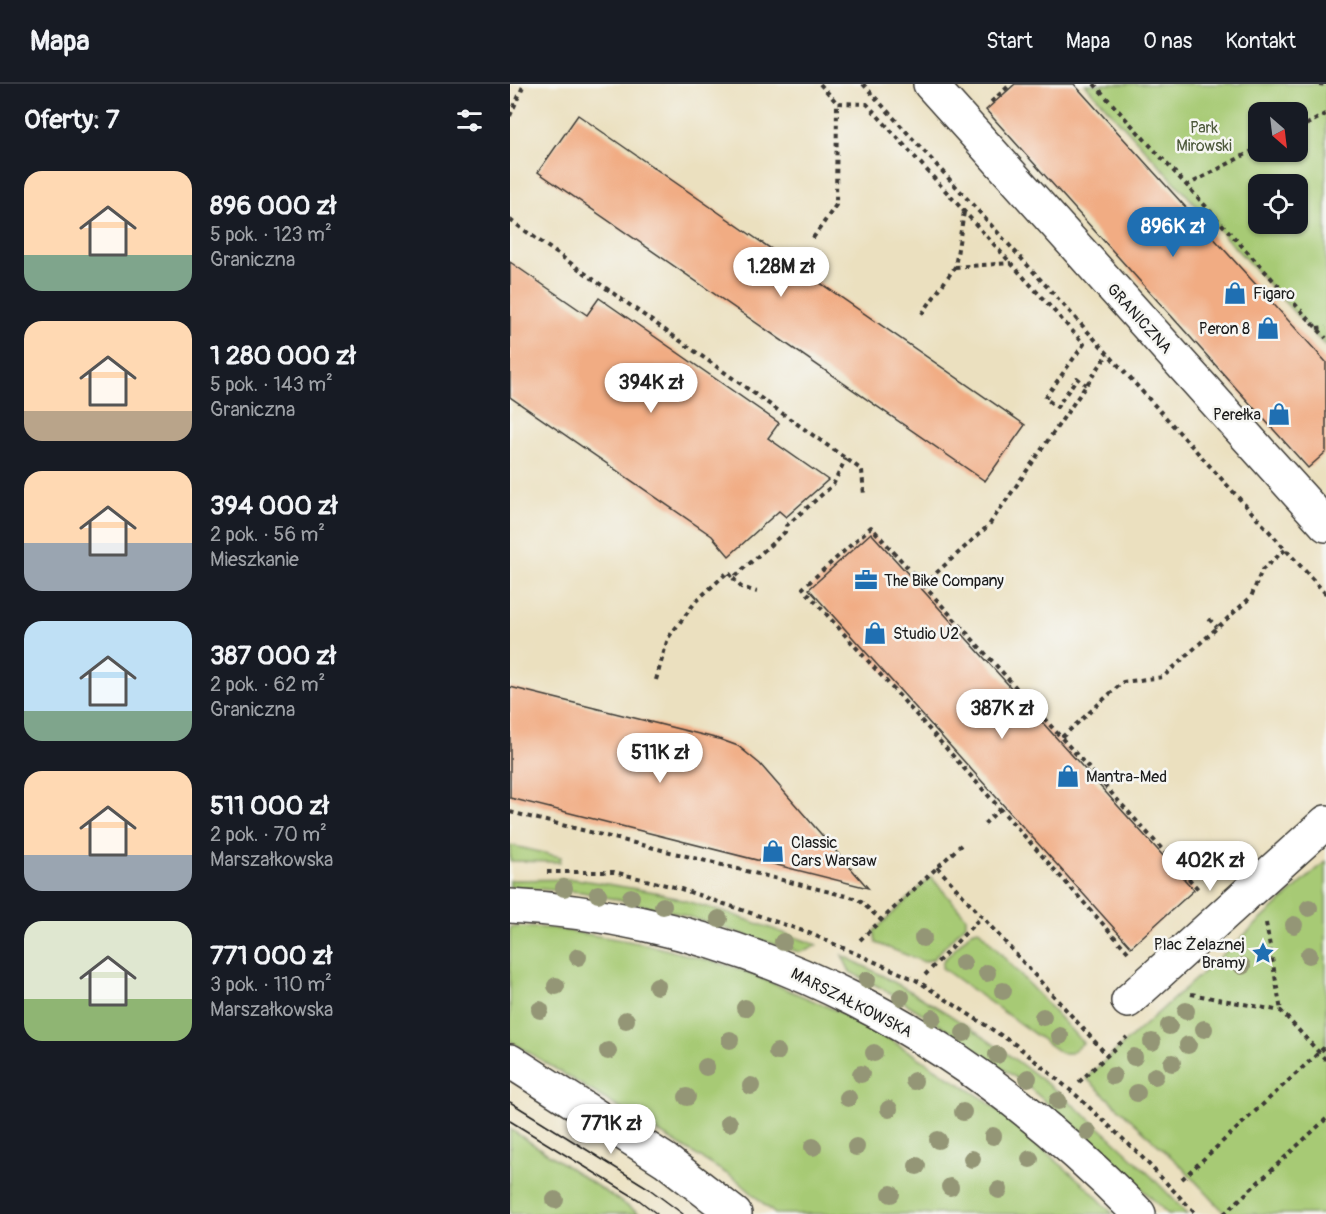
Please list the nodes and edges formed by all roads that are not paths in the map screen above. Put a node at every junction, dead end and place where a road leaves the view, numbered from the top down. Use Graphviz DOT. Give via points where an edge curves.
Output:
graph roads {
  1 [pos="930,84"];
  2 [pos="1326,525"];
  3 [pos="1326,822"];
  4 [pos="510,906"];
  5 [pos="1128,1001"];
  6 [pos="510,1061"];
  7 [pos="735,1214"];
  8 [pos="1139,1214"];
  1 -- 2 [label="main road, GRANICZNA"];
  3 -- 5 [label="main road"];
  4 -- 8 [label="main road, MARSZAŁKOWSKA" via="589,913 640,924 698,938 806,976 888,1017 980,1075 1057,1136"];
  6 -- 7 [label="main road" via="665,1160"];
}
